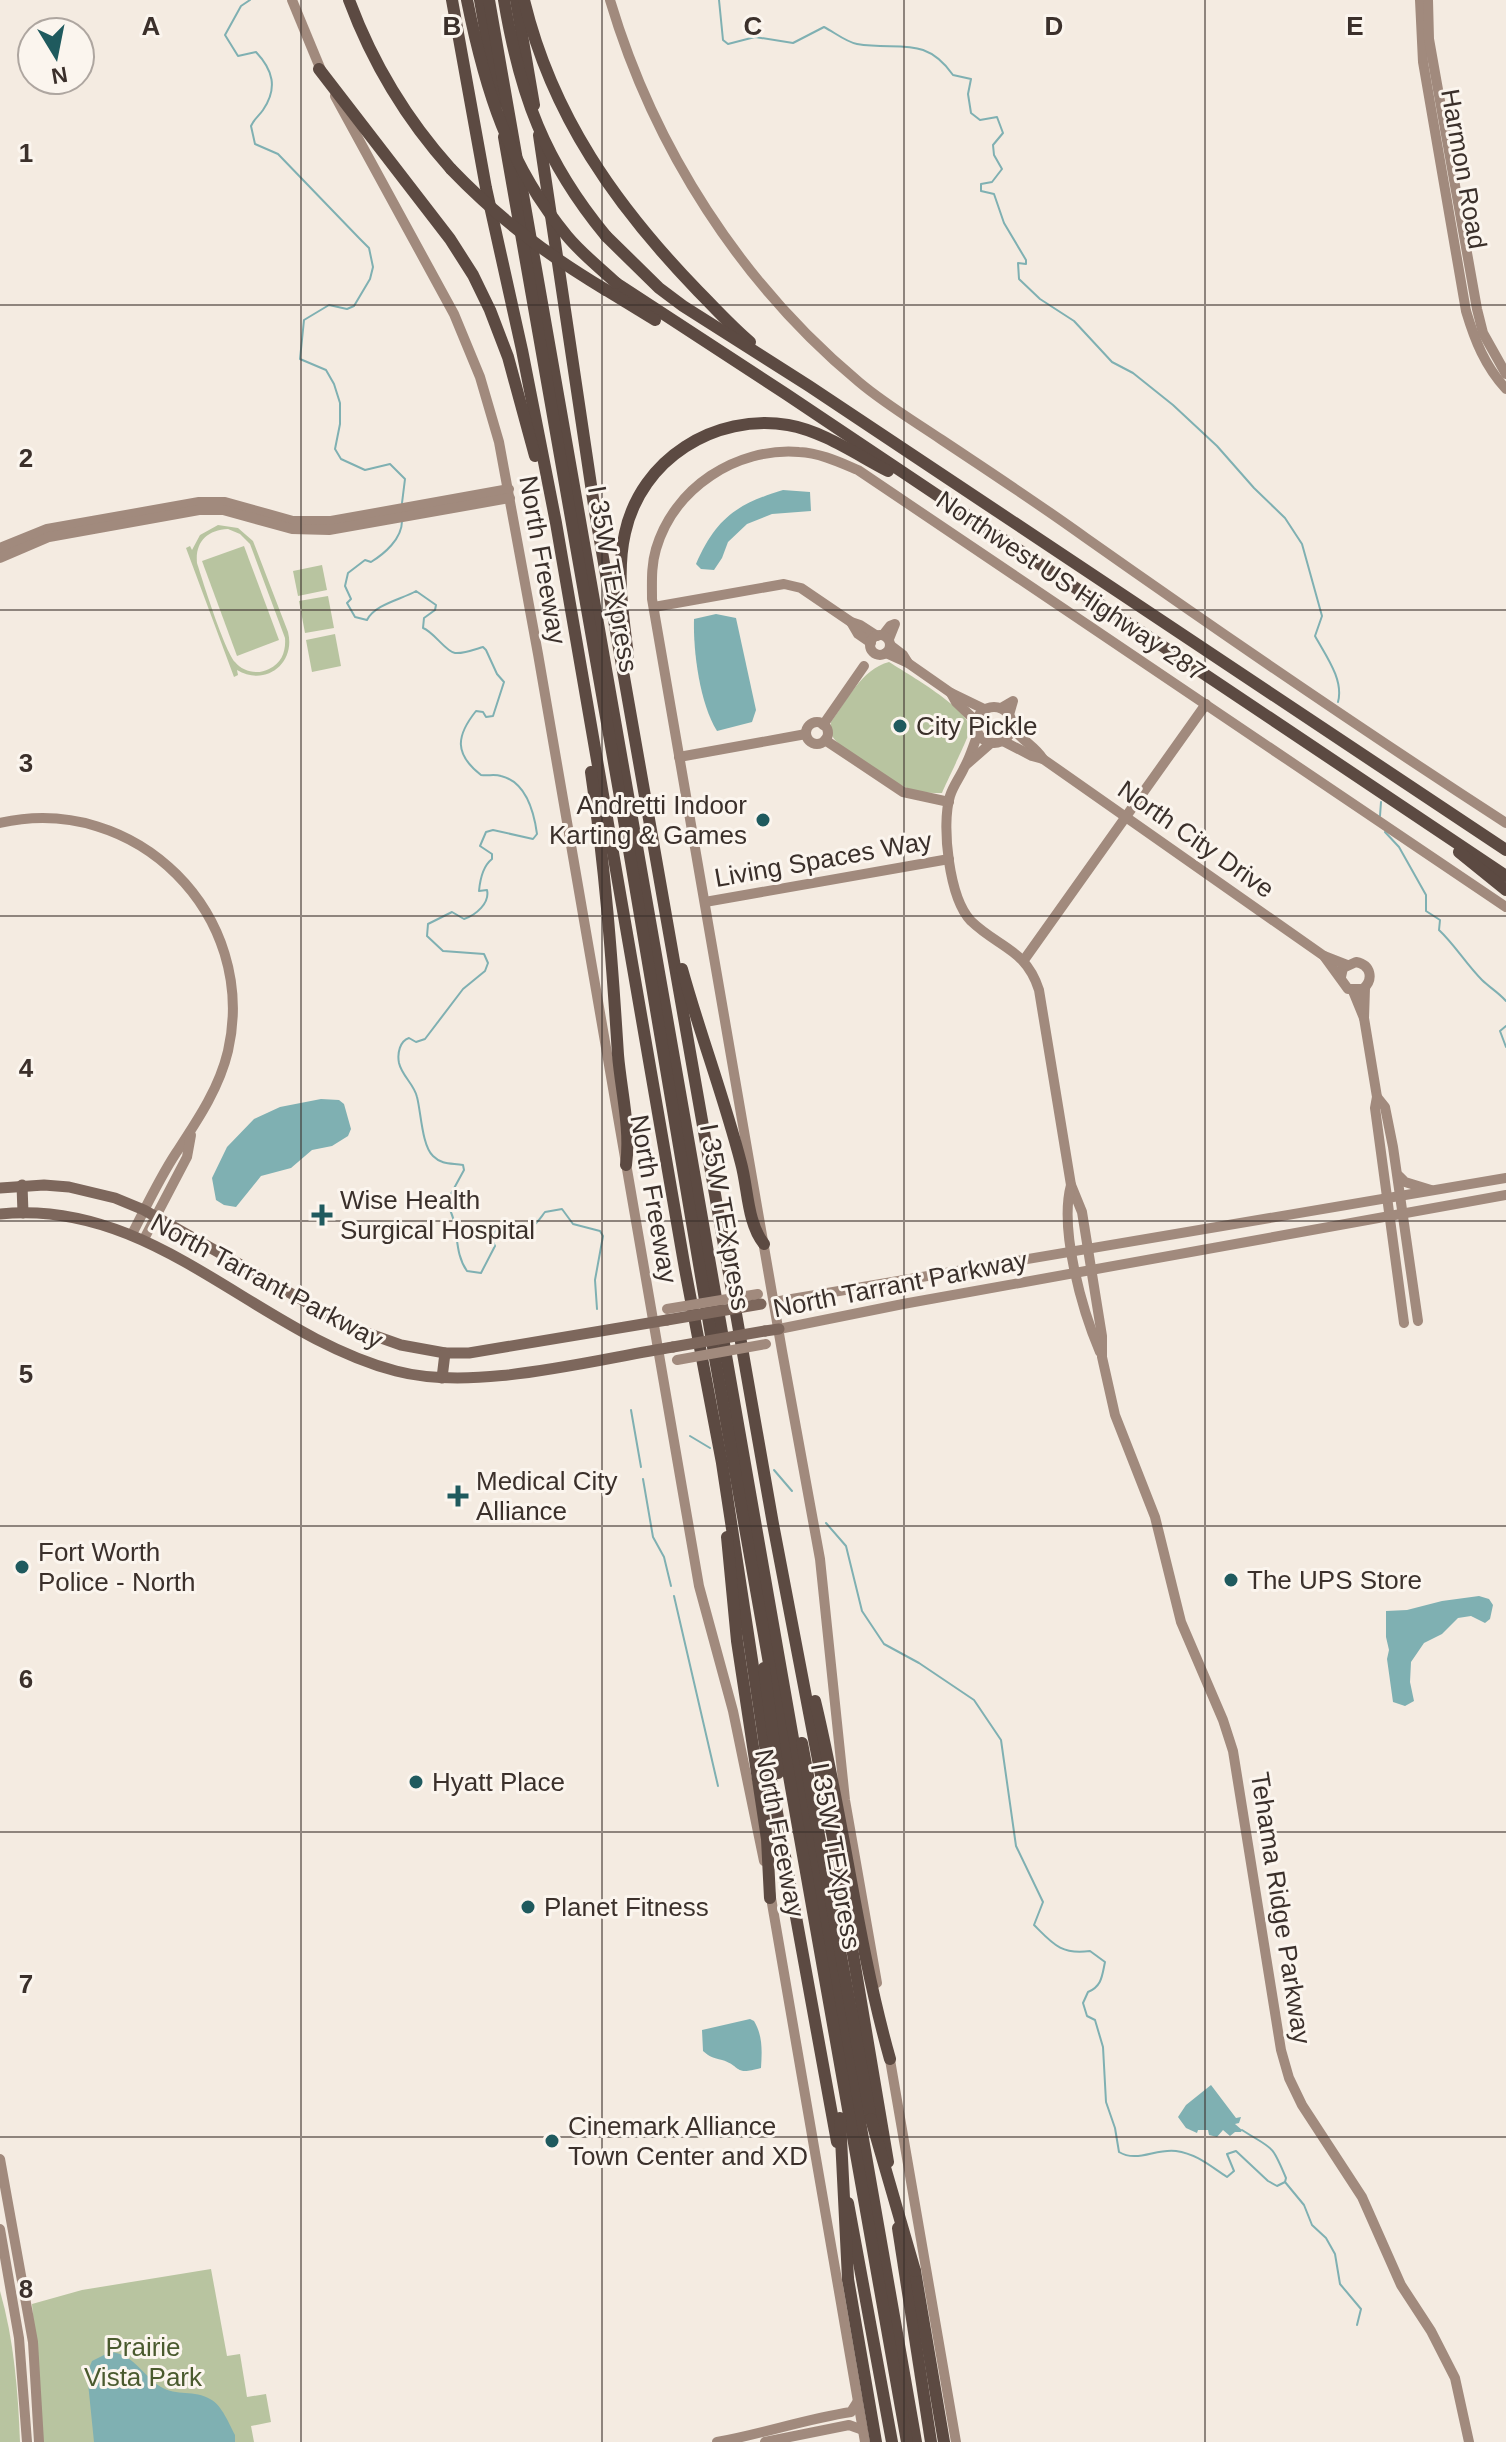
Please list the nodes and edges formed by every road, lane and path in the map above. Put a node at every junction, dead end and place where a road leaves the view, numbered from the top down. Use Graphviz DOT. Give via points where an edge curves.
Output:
graph roads {
  1 [pos="292,0"];
  2 [pos="349,0"];
  3 [pos="452,0"];
  4 [pos="467,0"];
  5 [pos="480,0"];
  6 [pos="489,0"];
  7 [pos="504,0"];
  8 [pos="516,0"];
  9 [pos="524,0"];
  10 [pos="610,0"];
  11 [pos="1420,0"];
  12 [pos="1428,0"];
  13 [pos="1425,40"];
  14 [pos="319,69"];
  15 [pos="611,286"];
  16 [pos="1506,374"];
  17 [pos="809,386"];
  18 [pos="1506,389"];
  19 [pos="510,494"];
  20 [pos="935,495"];
  21 [pos="556,523"];
  22 [pos="59,530"];
  23 [pos="0,548"];
  24 [pos="0,558"];
  25 [pos="653,603"];
  26 [pos="881,644"];
  27 [pos="579,655"];
  28 [pos="951,693"];
  29 [pos="1206,704"];
  30 [pos="984,709"];
  31 [pos="1007,716"];
  32 [pos="976,721"];
  33 [pos="823,725"];
  34 [pos="806,734"];
  35 [pos="978,734"];
  36 [pos="825,740"];
  37 [pos="1003,741"];
  38 [pos="991,743"];
  39 [pos="679,757"];
  40 [pos="1043,759"];
  41 [pos="967,764"];
  42 [pos="949,802"];
  43 [pos="648,812"];
  44 [pos="1418,816"];
  45 [pos="1127,817"];
  46 [pos="0,823"];
  47 [pos="1506,823"];
  48 [pos="1506,850"];
  49 [pos="949,859"];
  50 [pos="657,867"];
  51 [pos="1506,876"];
  52 [pos="1506,890"];
  53 [pos="705,902"];
  54 [pos="1506,907"];
  55 [pos="1324,956"];
  56 [pos="1024,960"];
  57 [pos="1347,965"];
  58 [pos="1341,977"];
  59 [pos="1365,988"];
  60 [pos="1353,991"];
  61 [pos="1364,1018"];
  62 [pos="1377,1097"];
  63 [pos="191,1133"];
  64 [pos="626,1165"];
  65 [pos="1398,1176"];
  66 [pos="1506,1178"];
  67 [pos="22,1185"];
  68 [pos="1071,1185"];
  69 [pos="0,1188"];
  70 [pos="1433,1191"];
  71 [pos="1506,1195"];
  72 [pos="1400,1197"];
  73 [pos="1387,1199"];
  74 [pos="144,1210"];
  75 [pos="23,1213"];
  76 [pos="0,1214"];
  77 [pos="1402,1214"];
  78 [pos="157,1217"];
  79 [pos="1389,1217"];
  80 [pos="132,1234"];
  81 [pos="144,1239"];
  82 [pos="764,1244"];
  83 [pos="1088,1249"];
  84 [pos="1072,1252"];
  85 [pos="1092,1271"];
  86 [pos="1076,1274"];
  87 [pos="771,1283"];
  88 [pos="759,1299"];
  89 [pos="774,1302"];
  90 [pos="651,1304"];
  91 [pos="667,1314"];
  92 [pos="1418,1321"];
  93 [pos="654,1323"];
  94 [pos="1404,1323"];
  95 [pos="779,1329"];
  96 [pos="657,1349"];
  97 [pos="782,1351"];
  98 [pos="445,1353"];
  99 [pos="1102,1357"];
  100 [pos="442,1378"];
  101 [pos="663,1386"];
  102 [pos="722,1463"];
  103 [pos="773,1524"];
  104 [pos="765,1569"];
  105 [pos="758,1590"];
  106 [pos="770,1898"];
  107 [pos="890,2059"];
  108 [pos="0,2159"];
  109 [pos="0,2229"];
  110 [pos="858,2400"];
  111 [pos="863,2430"];
  112 [pos="874,2441"];
  113 [pos="27,2442"];
  114 [pos="39,2442"];
  115 [pos="717,2442"];
  116 [pos="765,2442"];
  117 [pos="892,2442"];
  118 [pos="907,2442"];
  119 [pos="916,2442"];
  120 [pos="931,2442"];
  121 [pos="944,2442"];
  122 [pos="956,2442"];
  123 [pos="1469,2442"];
  1 -- 14 [label="main road, North Freeway"];
  2 -- 15 [label="highway, bridge" via="385,78 451,169 507,223 561,263"];
  3 -- 21 [label="highway, North Freeway"];
  4 -- 15 [label="highway, bridge" via="490,100 520,167 569,239"];
  5 -- 105 [label="highway, I 35W TEXpress"];
  6 -- 104 [label="highway, I 35W TEXpress"];
  7 -- 17 [label="highway, bridge" via="513,58 533,115 568,184 606,236 683,306"];
  8 -- 43 [label="highway, North Freeway" via="595,512"];
  9 -- 17 [label="highway" via="560,101 629,215 736,330"];
  10 -- 47 [label="main road, Northwest US Highway 287" via="661,131 719,229 807,334 879,398"];
  11 -- 13 [label="main road"];
  12 -- 13 [label="main road"];
  13 -- 16 [label="main road, Harmon Road" via="1477,309 1483,333"];
  13 -- 18 [label="main road, Harmon Road" via="1466,311 1480,353"];
  14 -- 19 [label="main road, North Freeway" via="454,314 480,377"];
  14 -- 21 [label="highway" via="473,275 508,357 549,515"];
  15 -- 20 [label="highway"];
  17 -- 48 [label="highway"];
  19 -- 22 [label="main road" via="358,520 329,530 199,510"];
  19 -- 64 [label="main road, North Freeway"];
  20 -- 43 [label="highway" via="812,432 766,423 706,435 656,471 632,511 621,566 624,626 651,801"];
  20 -- 44 [label="highway"];
  21 -- 27 [label="highway, North Freeway"];
  22 -- 23 [label="main road" via="27,535"];
  22 -- 24 [label="main road"];
  25 -- 26 [label="main road" via="784,584 801,588"];
  25 -- 29 [label="main road, Northwest US Highway 287" via="656,549 682,501 703,480 731,464 764,453 799,452 858,470"];
  25 -- 39 [label="main road"];
  26 -- 28 [label="main road"];
  26 -- 33 [label="main road"];
  27 -- 64 [label="highway" via="576,666 609,924"];
  27 -- 102 [label="highway, North Freeway"];
  28 -- 30 [label="main road"];
  28 -- 32 [label="main road"];
  29 -- 45 [label="main road"];
  29 -- 54 [label="main road, Northwest US Highway 287"];
  30 -- 31 [label="main road"];
  30 -- 32 [label="main road"];
  31 -- 37 [label="main road"];
  31 -- 40 [label="main road, North City Drive"];
  32 -- 35 [label="main road"];
  33 -- 34 [label="main road" via="810,724"];
  33 -- 36 [label="main road"];
  34 -- 36 [label="main road" via="812,743"];
  34 -- 39 [label="main road"];
  35 -- 38 [label="main road"];
  35 -- 41 [label="main road, Tehama Ridge Parkway"];
  36 -- 42 [label="main road" via="903,792"];
  37 -- 38 [label="main road"];
  37 -- 40 [label="main road, North City Drive"];
  38 -- 41 [label="main road, Tehama Ridge Parkway"];
  39 -- 53 [label="main road"];
  40 -- 45 [label="main road, North City Drive"];
  41 -- 42 [label="main road, Tehama Ridge Parkway"];
  42 -- 49 [label="main road, Tehama Ridge Parkway"];
  43 -- 50 [label="highway, North Freeway"];
  44 -- 51 [label="highway"];
  44 -- 52 [label="highway"];
  45 -- 55 [label="main road, North City Drive"];
  45 -- 56 [label="main road"];
  46 -- 63 [label="main road" via="71,820 116,833 169,866 206,912 228,966 233,1017 218,1081"];
  49 -- 53 [label="main road, Living Spaces Way"];
  49 -- 56 [label="main road, Tehama Ridge Parkway" via="960,903 970,919"];
  50 -- 82 [label="highway" via="665,880 679,955 742,1165 757,1235"];
  50 -- 103 [label="highway, North Freeway"];
  53 -- 82 [label="main road"];
  55 -- 57 [label="main road, North City Drive"];
  55 -- 58 [label="main road, North City Drive"];
  56 -- 68 [label="main road, Tehama Ridge Parkway" via="1039,990"];
  57 -- 58 [label="main road"];
  57 -- 59 [label="main road" via="1356,962 1368,968"];
  58 -- 60 [label="main road"];
  59 -- 60 [label="main road"];
  59 -- 61 [label="main road"];
  60 -- 61 [label="main road"];
  61 -- 62 [label="main road"];
  62 -- 65 [label="main road" via="1385,1107"];
  62 -- 73 [label="main road"];
  63 -- 74 [label="main road"];
  63 -- 78 [label="main road" via="187,1157"];
  64 -- 90 [label="main road, North Freeway"];
  65 -- 70 [label="main road"];
  65 -- 72 [label="main road"];
  66 -- 70 [label="main road, North Tarrant Parkway"];
  67 -- 69 [label="main road, North Tarrant Parkway"];
  67 -- 74 [label="main road, North Tarrant Parkway" via="92,1192"];
  67 -- 75 [label="main road"];
  68 -- 83 [label="main road, Tehama Ridge Parkway"];
  68 -- 84 [label="main road, Tehama Ridge Parkway" via="1067,1211"];
  70 -- 72 [label="main road, North Tarrant Parkway"];
  71 -- 77 [label="main road, North Tarrant Parkway"];
  72 -- 73 [label="main road, North Tarrant Parkway"];
  72 -- 77 [label="main road"];
  73 -- 79 [label="main road"];
  73 -- 83 [label="main road, North Tarrant Parkway"];
  74 -- 78 [label="main road, North Tarrant Parkway"];
  74 -- 80 [label="main road"];
  75 -- 76 [label="main road, North Tarrant Parkway"];
  75 -- 80 [label="main road, North Tarrant Parkway" via="66,1215"];
  77 -- 79 [label="main road, North Tarrant Parkway"];
  77 -- 92 [label="main road"];
  78 -- 81 [label="main road"];
  78 -- 98 [label="main road, North Tarrant Parkway" via="350,1327"];
  79 -- 85 [label="main road, North Tarrant Parkway"];
  79 -- 94 [label="main road"];
  80 -- 81 [label="main road, North Tarrant Parkway"];
  81 -- 100 [label="main road, North Tarrant Parkway" via="354,1358"];
  82 -- 87 [label="main road"];
  83 -- 84 [label="main road, North Tarrant Parkway"];
  83 -- 85 [label="main road, Tehama Ridge Parkway"];
  84 -- 86 [label="main road, Tehama Ridge Parkway"];
  84 -- 89 [label="main road, North Tarrant Parkway"];
  85 -- 86 [label="main road, North Tarrant Parkway"];
  85 -- 99 [label="main road, Tehama Ridge Parkway"];
  86 -- 95 [label="main road, North Tarrant Parkway"];
  86 -- 99 [label="main road, Tehama Ridge Parkway"];
  87 -- 88 [label="main road"];
  87 -- 89 [label="main road"];
  88 -- 89 [label="main road, North Tarrant Parkway"];
  88 -- 91 [label="main road, North Tarrant Parkway, bridge"];
  89 -- 95 [label="main road"];
  90 -- 91 [label="main road"];
  90 -- 93 [label="main road, North Freeway"];
  91 -- 93 [label="main road, North Tarrant Parkway"];
  93 -- 96 [label="main road, North Freeway"];
  93 -- 98 [label="main road, North Tarrant Parkway"];
  95 -- 96 [label="main road, North Tarrant Parkway, bridge"];
  95 -- 97 [label="main road"];
  96 -- 100 [label="main road, North Tarrant Parkway" via="518,1373"];
  96 -- 101 [label="main road, North Freeway"];
  97 -- 101 [label="main road, bridge" via="766,1344 677,1360 667,1365"];
  97 -- 107 [label="main road" via="820,1559 845,1800"];
  98 -- 100 [label="main road"];
  99 -- 123 [label="main road, Tehama Ridge Parkway" via="1115,1415 1160,1534 1181,1622 1233,1751 1289,2078 1362,2197 1401,2285 1455,2378"];
  101 -- 106 [label="main road, North Freeway" via="699,1586 747,1774"];
  102 -- 106 [label="highway" via="737,1641 767,1839"];
  102 -- 117 [label="highway, North Freeway" via="766,1752"];
  103 -- 107 [label="highway" via="782,1541"];
  103 -- 120 [label="highway, North Freeway" via="867,2030"];
  104 -- 119 [label="highway, I 35W TEXpress"];
  104 -- 121 [label="highway, bridge" via="772,1579 871,2119 915,2271"];
  105 -- 112 [label="highway, bridge" via="755,1601 778,1774 840,2118 848,2279"];
  105 -- 118 [label="highway, I 35W TEXpress"];
  106 -- 110 [label="main road, North Freeway"];
  107 -- 122 [label="main road"];
  108 -- 114 [label="main road" via="33,2342"];
  109 -- 113 [label="main road" via="19,2338"];
  110 -- 111 [label="main road, North Freeway"];
  110 -- 115 [label="main road" via="851,2412"];
  111 -- 112 [label="main road, North Freeway"];
  111 -- 116 [label="main road" via="849,2425"];
}
